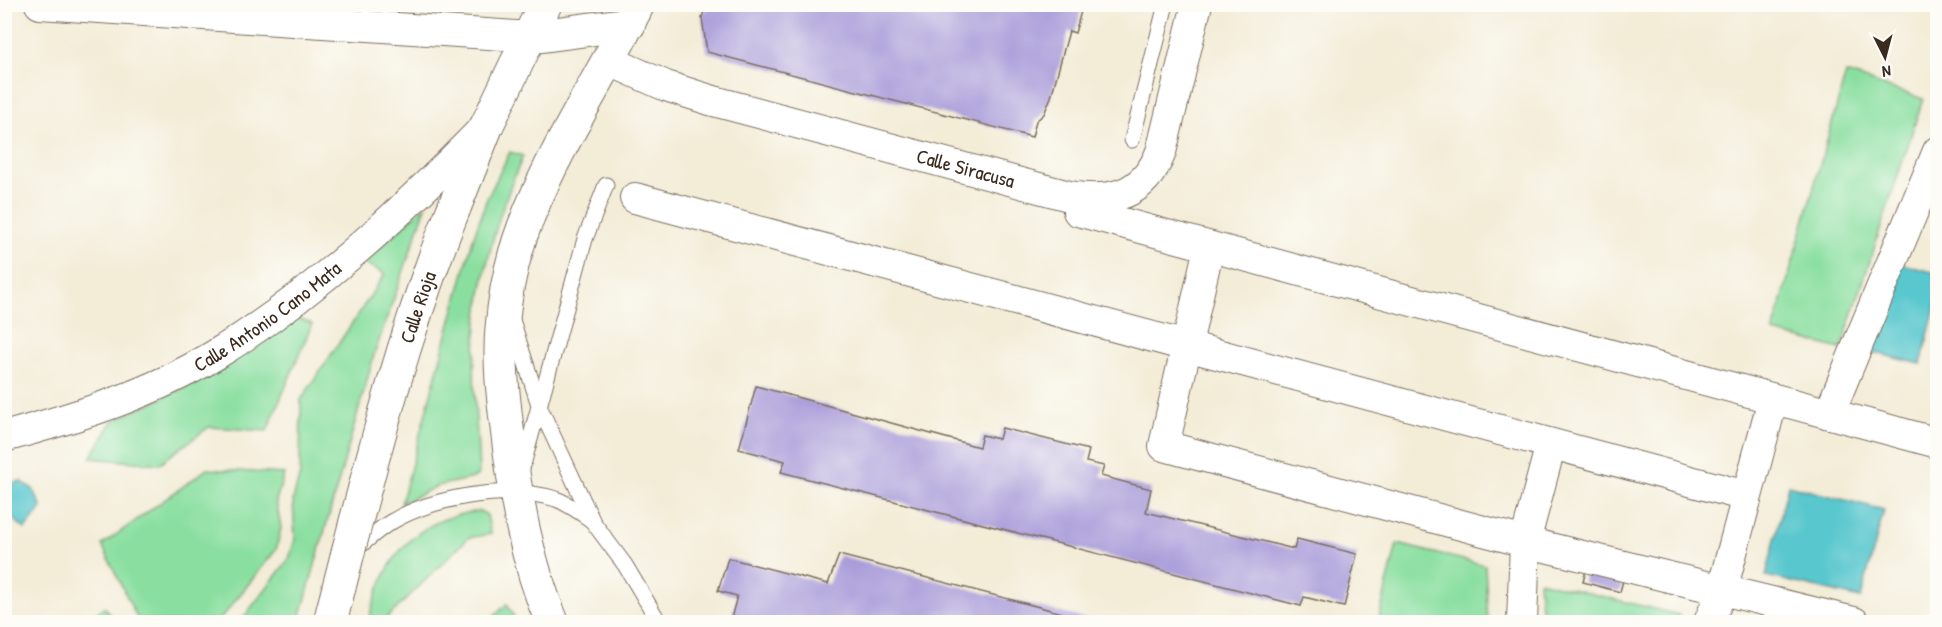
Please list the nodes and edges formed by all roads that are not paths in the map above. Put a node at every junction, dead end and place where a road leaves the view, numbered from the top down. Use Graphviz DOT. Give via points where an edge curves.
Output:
graph roads {
  1 [pos="40,4"];
  2 [pos="545,4"];
  3 [pos="1166,4"];
  4 [pos="1197,4"];
  5 [pos="634,14"];
  6 [pos="531,37"];
  7 [pos="610,61"];
  8 [pos="487,125"];
  9 [pos="1132,140"];
  10 [pos="1938,151"];
  11 [pos="606,185"];
  12 [pos="635,198"];
  13 [pos="1078,211"];
  14 [pos="1209,247"];
  15 [pos="505,299"];
  16 [pos="1187,346"];
  17 [pos="1773,399"];
  18 [pos="540,408"];
  19 [pos="1829,414"];
  20 [pos="4,437"];
  21 [pos="1938,443"];
  22 [pos="1551,444"];
  23 [pos="515,492"];
  24 [pos="1746,496"];
  25 [pos="593,522"];
  26 [pos="1525,542"];
  27 [pos="347,556"];
  28 [pos="1722,590"];
  29 [pos="330,622"];
  30 [pos="552,622"];
  31 [pos="659,622"];
  32 [pos="1522,622"];
  33 [pos="1709,622"];
  34 [pos="1854,622"];
  1 -- 6 [label="street"];
  2 -- 6 [label="main road, Calle Rioja"];
  3 -- 9 [label="lane"];
  4 -- 7 [label="street, Calle Siracusa" via="1155,169 1129,191 1108,198 1069,196 710,100"];
  5 -- 6 [label="main road"];
  5 -- 7 [label="main road"];
  6 -- 8 [label="main road, Calle Rioja"];
  7 -- 15 [label="main road" via="529,214"];
  8 -- 20 [label="street, Calle Antonio Cano Mata" via="374,236 285,307 214,355 110,404"];
  8 -- 27 [label="main road, Calle Rioja, bridge" via="424,282 401,351"];
  10 -- 19 [label="street"];
  11 -- 18 [label="lane" via="585,239"];
  12 -- 16 [label="street"];
  13 -- 14 [label="street"];
  14 -- 16 [label="street"];
  14 -- 17 [label="street"];
  15 -- 18 [label="lane"];
  15 -- 23 [label="main road" via="502,369"];
  16 -- 22 [label="street"];
  16 -- 26 [label="street" via="1164,446"];
  17 -- 19 [label="street"];
  17 -- 24 [label="street"];
  18 -- 23 [label="lane"];
  18 -- 25 [label="lane"];
  19 -- 21 [label="street"];
  22 -- 24 [label="street"];
  22 -- 26 [label="street"];
  23 -- 25 [label="lane" via="554,499"];
  23 -- 27 [label="lane" via="457,498 426,507 390,523"];
  23 -- 30 [label="main road" via="531,565"];
  24 -- 28 [label="street"];
  25 -- 31 [label="lane" via="625,565"];
  26 -- 28 [label="street"];
  26 -- 32 [label="street"];
  27 -- 29 [label="main road, Calle Rioja, bridge"];
  28 -- 33 [label="street"];
  28 -- 34 [label="street"];
}
